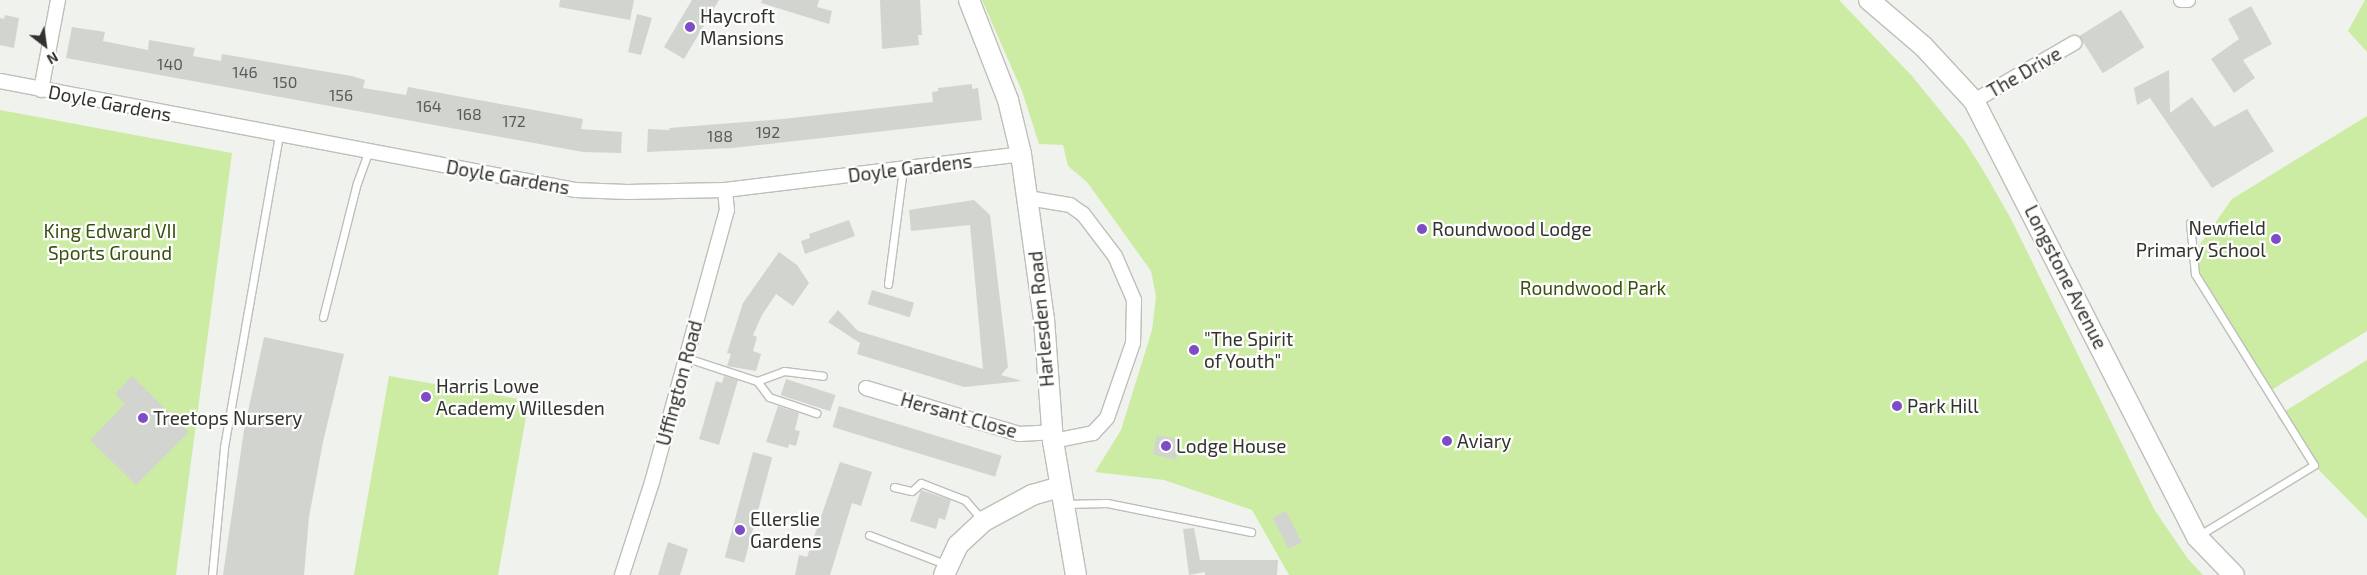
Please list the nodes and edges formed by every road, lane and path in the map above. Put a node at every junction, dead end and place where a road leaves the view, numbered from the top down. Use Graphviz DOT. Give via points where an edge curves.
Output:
graph roads {
  1 [pos="58,0"];
  2 [pos="968,0"];
  3 [pos="1869,0"];
  4 [pos="2180,0"];
  5 [pos="2188,0"];
  6 [pos="2074,43"];
  7 [pos="0,81"];
  8 [pos="41,90"];
  9 [pos="1974,101"];
  10 [pos="279,135"];
  11 [pos="368,152"];
  12 [pos="1021,154"];
  13 [pos="903,169"];
  14 [pos="724,190"];
  15 [pos="1028,198"];
  16 [pos="2190,223"];
  17 [pos="888,284"];
  18 [pos="323,317"];
  19 [pos="687,358"];
  20 [pos="823,376"];
  21 [pos="757,381"];
  22 [pos="866,388"];
  23 [pos="816,413"];
  24 [pos="1053,436"];
  25 [pos="894,487"];
  26 [pos="1062,496"];
  27 [pos="984,521"];
  28 [pos="1251,532"];
  29 [pos="869,535"];
  30 [pos="2197,537"];
  31 [pos="946,570"];
  32 [pos="212,575"];
  33 [pos="622,575"];
  34 [pos="1076,575"];
  35 [pos="2234,575"];
  1 -- 8 [label="street"];
  2 -- 12 [label="street, Harlesden Road" via="1008,100"];
  3 -- 9 [label="street, Longstone Avenue" via="1923,46"];
  4 -- 5 [label="street"];
  6 -- 9 [label="street, The Drive"];
  7 -- 8 [label="street, Doyle Gardens"];
  8 -- 10 [label="street, Doyle Gardens"];
  9 -- 30 [label="street, Longstone Avenue"];
  10 -- 11 [label="street, Doyle Gardens"];
  10 -- 32 [label="lane" via="224,447"];
  11 -- 14 [label="street, Doyle Gardens" via="575,190"];
  11 -- 18 [label="lane"];
  12 -- 13 [label="street, Doyle Gardens"];
  12 -- 15 [label="street, Harlesden Road"];
  13 -- 14 [label="street, Doyle Gardens"];
  13 -- 17 [label="lane"];
  14 -- 19 [label="street, Uffington Road" via="726,210"];
  15 -- 24 [label="street, Harlesden Road" via="1044,319"];
  15 -- 24 [label="street" via="1070,205 1084,214 1116,256 1134,300 1133,343 1106,418 1093,433"];
  16 -- 30 [label="lane" via="2195,274 2314,465"];
  19 -- 21 [label="lane"];
  19 -- 33 [label="street, Uffington Road"];
  20 -- 21 [label="lane" via="784,371"];
  21 -- 23 [label="lane" via="770,397"];
  22 -- 24 [label="street, Hersant Close" via="1019,434"];
  24 -- 26 [label="street, Harlesden Road"];
  25 -- 27 [label="lane" via="912,491 921,483 961,498"];
  26 -- 27 [label="street" via="1032,495"];
  26 -- 28 [label="lane"];
  26 -- 34 [label="street, Harlesden Road"];
  27 -- 31 [label="street" via="958,545"];
  29 -- 31 [label="lane"];
  30 -- 35 [label="street, Longstone Avenue"];
}
